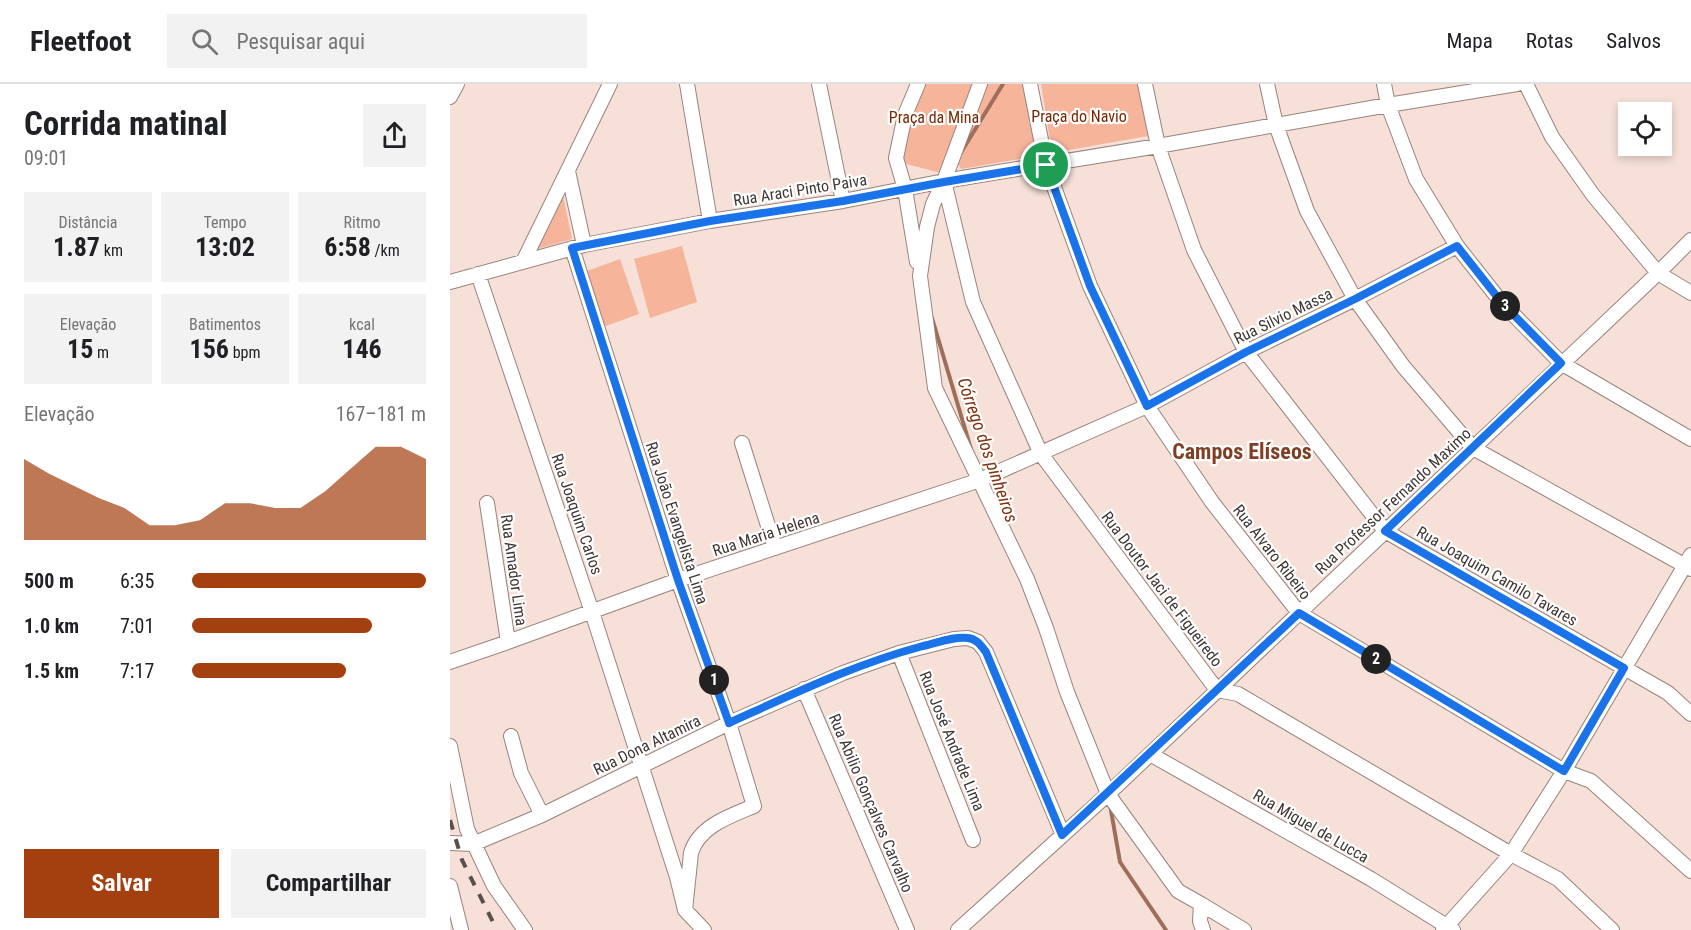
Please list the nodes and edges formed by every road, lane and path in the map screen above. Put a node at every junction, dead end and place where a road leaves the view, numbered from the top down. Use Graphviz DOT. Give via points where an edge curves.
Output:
graph roads {
  1 [pos="457,84"];
  2 [pos="610,84"];
  3 [pos="687,84"];
  4 [pos="819,84"];
  5 [pos="918,84"];
  6 [pos="980,84"];
  7 [pos="1030,84"];
  8 [pos="1145,84"];
  9 [pos="1267,84"];
  10 [pos="1384,84"];
  11 [pos="1517,84"];
  12 [pos="1526,84"];
  13 [pos="450,97"];
  14 [pos="1388,105"];
  15 [pos="1276,125"];
  16 [pos="1158,146"];
  17 [pos="1046,165"];
  18 [pos="568,171"];
  19 [pos="944,182"];
  20 [pos="905,189"];
  21 [pos="843,201"];
  22 [pos="710,221"];
  23 [pos="1691,240"];
  24 [pos="1457,246"];
  25 [pos="578,247"];
  26 [pos="523,262"];
  27 [pos="1658,273"];
  28 [pos="478,274"];
  29 [pos="920,276"];
  30 [pos="450,282"];
  31 [pos="1691,293"];
  32 [pos="1355,299"];
  33 [pos="1246,352"];
  34 [pos="1561,363"];
  35 [pos="1147,406"];
  36 [pos="1691,439"];
  37 [pos="742,443"];
  38 [pos="1473,448"];
  39 [pos="1041,454"];
  40 [pos="980,480"];
  41 [pos="958,488"];
  42 [pos="487,503"];
  43 [pos="1385,531"];
  44 [pos="775,548"];
  45 [pos="1689,563"];
  46 [pos="678,580"];
  47 [pos="592,612"];
  48 [pos="1299,613"];
  49 [pos="508,642"];
  50 [pos="899,653"];
  51 [pos="450,662"];
  52 [pos="1624,668"];
  53 [pos="804,689"];
  54 [pos="1217,690"];
  55 [pos="1691,714"];
  56 [pos="729,723"];
  57 [pos="511,736"];
  58 [pos="450,746"];
  59 [pos="1150,754"];
  60 [pos="642,766"];
  61 [pos="1564,771"];
  62 [pos="1108,794"];
  63 [pos="542,814"];
  64 [pos="1062,835"];
  65 [pos="974,840"];
  66 [pos="450,843"];
  67 [pos="473,844"];
  68 [pos="1510,854"];
  69 [pos="1691,871"];
  70 [pos="450,886"];
  71 [pos="1201,904"];
  72 [pos="686,910"];
  73 [pos="1448,928"];
  74 [pos="460,930"];
  75 [pos="525,930"];
  76 [pos="704,930"];
  77 [pos="907,930"];
  78 [pos="958,930"];
  79 [pos="1203,930"];
  80 [pos="1244,930"];
  81 [pos="1612,930"];
  1 -- 13 [label="street"];
  2 -- 18 [label="street"];
  3 -- 22 [label="street"];
  4 -- 21 [label="street"];
  5 -- 20 [label="street" via="905,115 896,158"];
  6 -- 19 [label="street"];
  7 -- 17 [label="street, Rua Alvaro Ribeiro"];
  8 -- 16 [label="street, Rua Joaquim Camilo Tavares"];
  9 -- 15 [label="street"];
  10 -- 14 [label="street"];
  11 -- 14 [label="street, Rua Araci Pinto Paiva"];
  12 -- 27 [label="street" via="1552,137 1593,195"];
  14 -- 15 [label="street, Rua Araci Pinto Paiva"];
  14 -- 24 [label="street" via="1416,179"];
  15 -- 16 [label="street, Rua Araci Pinto Paiva"];
  15 -- 32 [label="street" via="1307,211"];
  16 -- 17 [label="street, Rua Araci Pinto Paiva"];
  16 -- 33 [label="street, Rua Joaquim Camilo Tavares" via="1194,250"];
  17 -- 19 [label="street, Rua Araci Pinto Paiva"];
  17 -- 35 [label="street, Rua Alvaro Ribeiro" via="1090,286"];
  18 -- 25 [label="street, Rua João Evangelista Lima"];
  18 -- 26 [label="street"];
  19 -- 20 [label="street, Rua Araci Pinto Paiva"];
  19 -- 29 [label="street" via="929,216"];
  19 -- 39 [label="street, Rua Doutor Jaci de Figueiredo" via="974,303"];
  20 -- 21 [label="street, Rua Araci Pinto Paiva"];
  20 -- 29 [label="street"];
  21 -- 22 [label="street, Rua Araci Pinto Paiva"];
  22 -- 25 [label="street, Rua Araci Pinto Paiva"];
  23 -- 27 [label="street, Rua Professor Fernando Maximo"];
  24 -- 32 [label="street, Rua Silvio Massa"];
  24 -- 34 [label="street" via="1502,303"];
  25 -- 26 [label="street, Rua Araci Pinto Paiva"];
  25 -- 46 [label="street, Rua João Evangelista Lima"];
  26 -- 28 [label="street, Rua Araci Pinto Paiva"];
  27 -- 31 [label="street"];
  27 -- 34 [label="street, Rua Professor Fernando Maximo"];
  28 -- 30 [label="street, Rua Araci Pinto Paiva"];
  28 -- 47 [label="street, Rua Joaquim Carlos"];
  29 -- 40 [label="street" via="935,388"];
  32 -- 33 [label="street, Rua Silvio Massa"];
  32 -- 38 [label="street" via="1403,366"];
  33 -- 35 [label="street, Rua Silvio Massa"];
  33 -- 43 [label="street, Rua Joaquim Camilo Tavares"];
  34 -- 36 [label="street"];
  34 -- 38 [label="street, Rua Professor Fernando Maximo"];
  35 -- 39 [label="street, Rua Silvio Massa"];
  35 -- 48 [label="street, Rua Alvaro Ribeiro" via="1212,502"];
  37 -- 44 [label="street"];
  38 -- 43 [label="street, Rua Professor Fernando Maximo"];
  38 -- 45 [label="street"];
  39 -- 40 [label="street, Rua Silvio Massa"];
  39 -- 54 [label="street, Rua Doutor Jaci de Figueiredo"];
  40 -- 41 [label="street, Rua Silvio Massa"];
  40 -- 62 [label="street" via="1027,579"];
  41 -- 44 [label="street, Rua Maria Helena"];
  42 -- 49 [label="street, Rua Amador Lima"];
  43 -- 48 [label="street, Rua Professor Fernando Maximo"];
  43 -- 52 [label="street, Rua Joaquim Camilo Tavares"];
  44 -- 46 [label="street, Rua Maria Helena"];
  45 -- 52 [label="street"];
  46 -- 47 [label="street, Rua Maria Helena"];
  46 -- 56 [label="street, Rua João Evangelista Lima"];
  47 -- 49 [label="street, Rua Maria Helena"];
  47 -- 60 [label="street, Rua Joaquim Carlos"];
  48 -- 54 [label="street, Rua Professor Fernando Maximo"];
  48 -- 61 [label="street, Rua Alvaro Ribeiro"];
  49 -- 51 [label="street, Rua Maria Helena"];
  50 -- 53 [label="street, Rua Dona Altamira"];
  50 -- 64 [label="street, Rua Dona Altamira" via="954,639 978,642 986,652"];
  50 -- 65 [label="street, Rua José Andrade Lima"];
  52 -- 55 [label="street, Rua Joaquim Camilo Tavares" via="1668,693"];
  52 -- 61 [label="street"];
  53 -- 56 [label="street, Rua Dona Altamira"];
  53 -- 77 [label="street, Rua Abilio Gonçalves Carvalho"];
  54 -- 59 [label="street, Rua Professor Fernando Maximo"];
  54 -- 68 [label="street, Rua Doutor Jaci de Figueiredo" via="1238,694"];
  56 -- 60 [label="street, Rua Dona Altamira"];
  56 -- 72 [label="street, Rua João Evangelista Lima" via="754,806 723,819 693,844"];
  57 -- 63 [label="street" via="521,773"];
  58 -- 67 [label="street"];
  59 -- 62 [label="street, Rua Professor Fernando Maximo"];
  59 -- 73 [label="street, Rua Miguel de Lucca" via="1371,879"];
  60 -- 63 [label="street, Rua Dona Altamira"];
  60 -- 72 [label="street, Rua Joaquim Carlos"];
  61 -- 68 [label="street"];
  61 -- 69 [label="street, Rua Alvaro Ribeiro" via="1591,781"];
  62 -- 64 [label="street, Rua Professor Fernando Maximo"];
  62 -- 71 [label="street" via="1178,891"];
  63 -- 67 [label="street, Rua Dona Altamira"];
  64 -- 78 [label="street, Rua Professor Fernando Maximo"];
  66 -- 67 [label="street"];
  67 -- 75 [label="street" via="494,886"];
  68 -- 73 [label="street"];
  68 -- 81 [label="street, Rua Doutor Jaci de Figueiredo" via="1558,879"];
  70 -- 74 [label="street"];
  71 -- 79 [label="street"];
  71 -- 80 [label="street"];
  72 -- 76 [label="street"];
}
